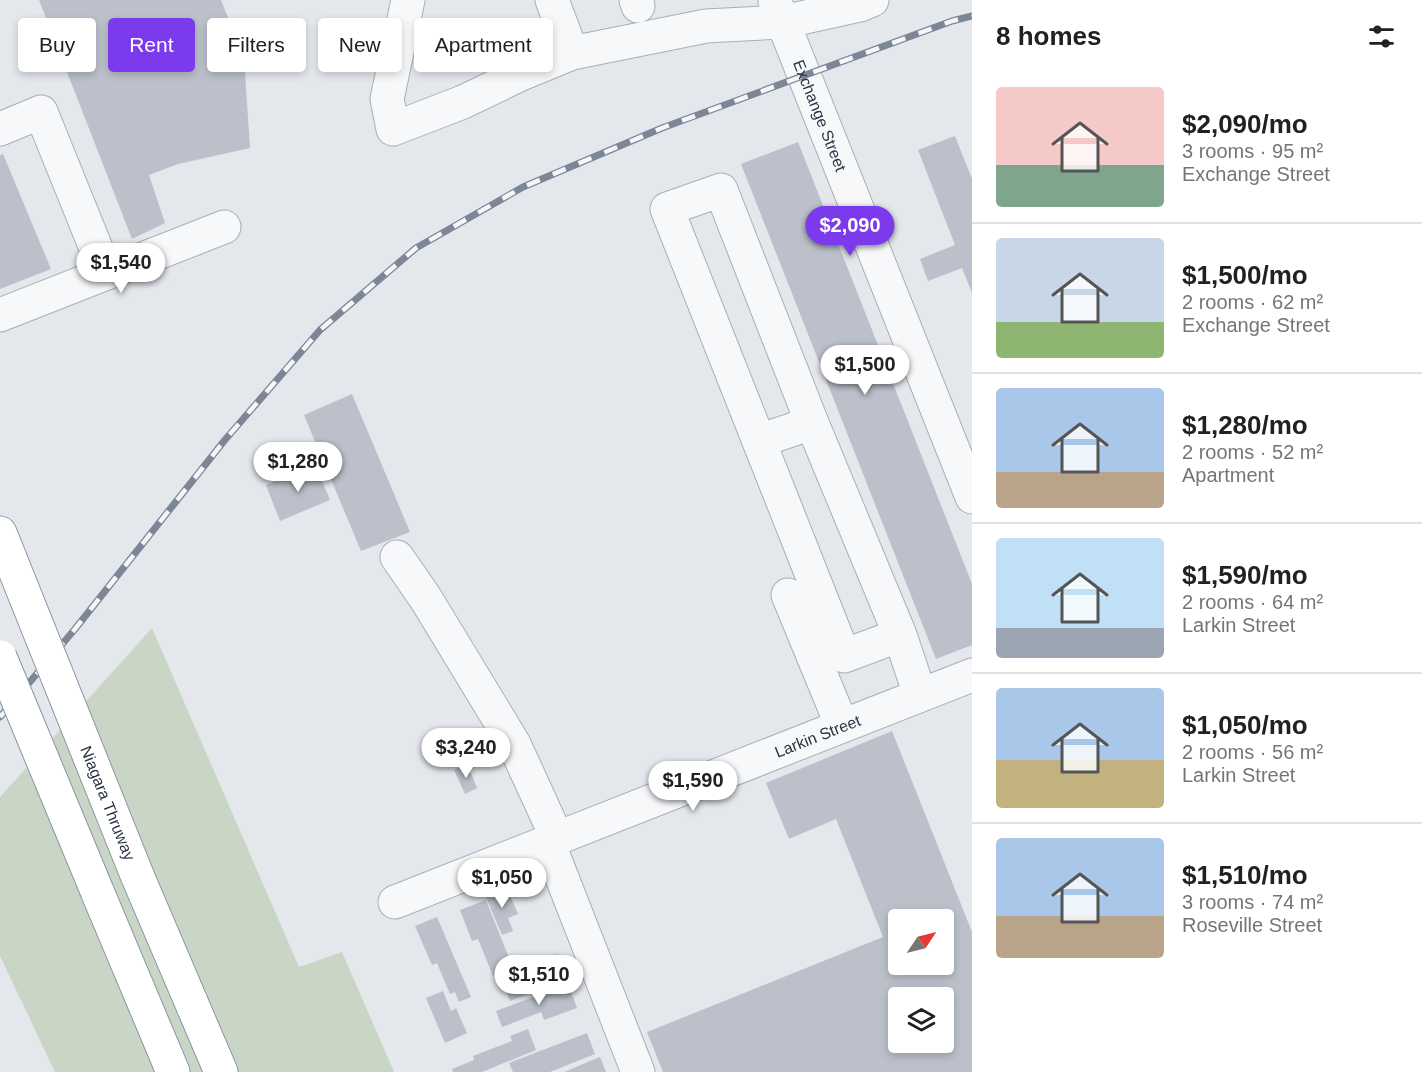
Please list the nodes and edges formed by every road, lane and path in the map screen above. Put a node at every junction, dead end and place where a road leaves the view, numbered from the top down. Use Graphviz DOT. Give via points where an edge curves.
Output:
graph roads {
  1 [pos="408,0"];
  2 [pos="552,0"];
  3 [pos="872,0"];
  4 [pos="778,11"];
  5 [pos="572,53"];
  6 [pos="0,129"];
  7 [pos="224,226"];
  8 [pos="106,273"];
  9 [pos="0,315"];
  10 [pos="812,423"];
  11 [pos="759,441"];
  12 [pos="971,494"];
  13 [pos="5,546"];
  14 [pos="397,557"];
  15 [pos="788,595"];
  16 [pos="890,639"];
  17 [pos="0,657"];
  18 [pos="972,675"];
  19 [pos="912,698"];
  20 [pos="842,726"];
  21 [pos="552,840"];
  22 [pos="395,902"];
  23 [pos="173,1072"];
  24 [pos="221,1072"];
  25 [pos="638,1072"];
  1 -- 5 [label="street" via="387,99 393,129"];
  2 -- 5 [label="street"];
  3 -- 4 [label="street" via="860,5"];
  4 -- 5 [label="street"];
  4 -- 12 [label="street, Exchange Street"];
  6 -- 8 [label="street" via="41,112"];
  7 -- 8 [label="street"];
  8 -- 9 [label="street"];
  10 -- 11 [label="street"];
  10 -- 11 [label="street" via="721,190 667,208"];
  10 -- 16 [label="street"];
  11 -- 16 [label="street" via="844,656"];
  13 -- 24 [label="highway, Niagara Thruway, bridge"];
  14 -- 21 [label="street" via="514,744"];
  15 -- 20 [label="street"];
  16 -- 19 [label="street"];
  17 -- 23 [label="highway, bridge"];
  18 -- 19 [label="street, Larkin Street"];
  19 -- 20 [label="street, Larkin Street"];
  20 -- 21 [label="street, Larkin Street"];
  21 -- 22 [label="street, Larkin Street"];
  21 -- 25 [label="street"];
}
